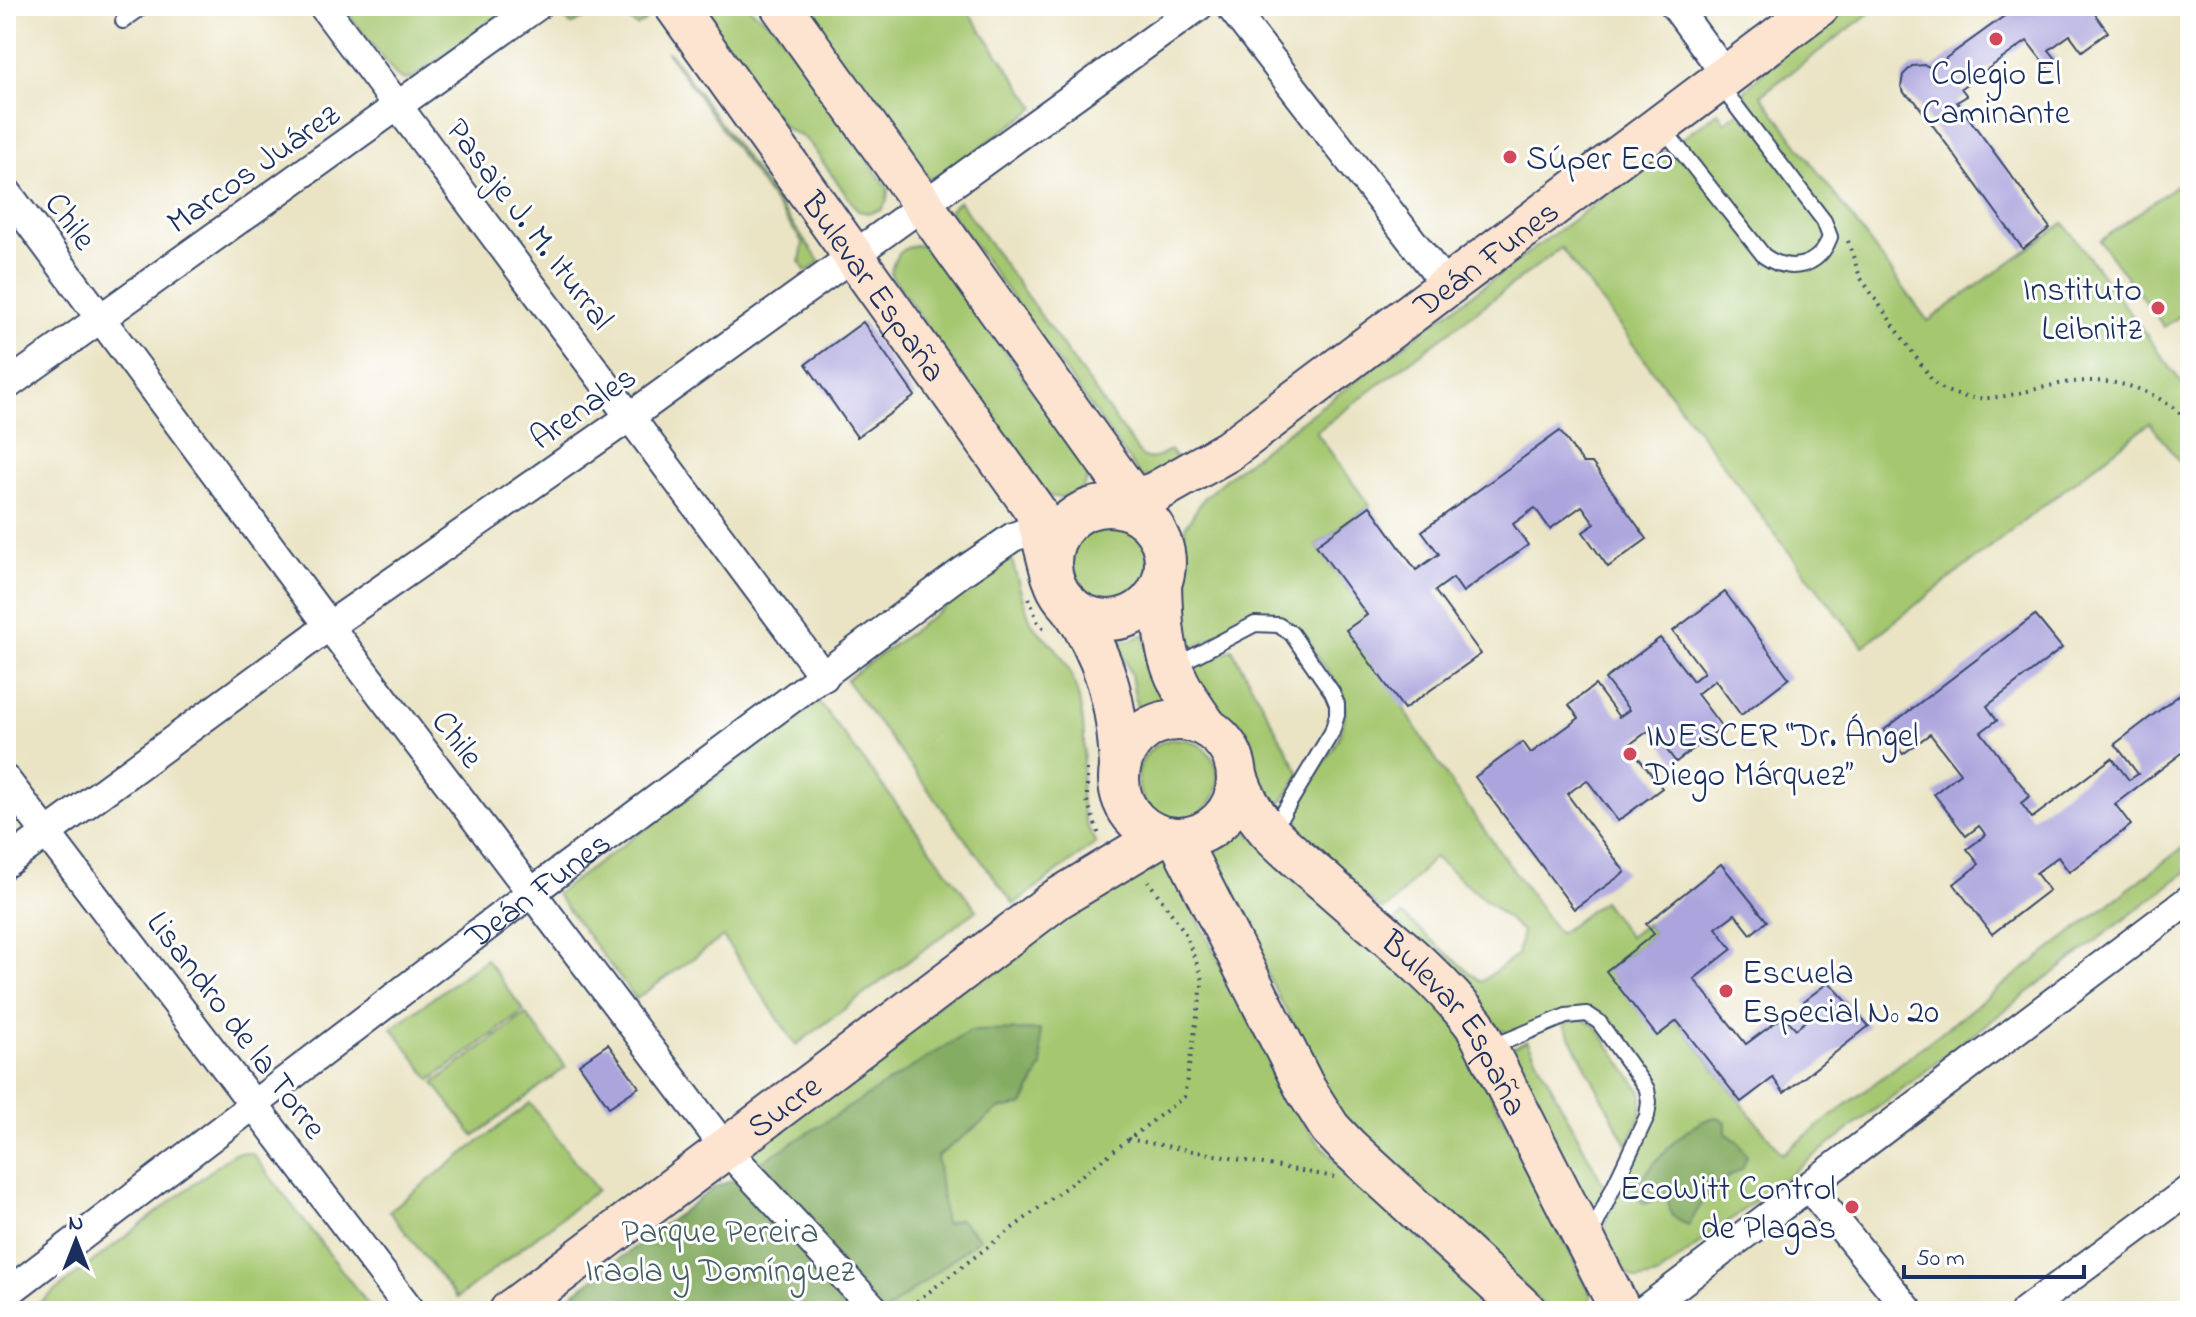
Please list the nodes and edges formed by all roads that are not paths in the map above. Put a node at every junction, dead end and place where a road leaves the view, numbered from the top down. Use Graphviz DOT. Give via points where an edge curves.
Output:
graph roads {
  1 [pos="144,6"];
  2 [pos="323,6"];
  3 [pos="537,6"];
  4 [pos="675,6"];
  5 [pos="781,6"];
  6 [pos="1199,6"];
  7 [pos="1230,6"];
  8 [pos="1675,6"];
  9 [pos="1819,6"];
  10 [pos="123,21"];
  11 [pos="1722,78"];
  12 [pos="400,107"];
  13 [pos="1660,125"];
  14 [pos="6,191"];
  15 [pos="923,205"];
  16 [pos="853,255"];
  17 [pos="1447,286"];
  18 [pos="100,319"];
  19 [pos="6,386"];
  20 [pos="631,416"];
  21 [pos="1228,451"];
  22 [pos="1040,525"];
  23 [pos="1135,531"];
  24 [pos="1050,601"];
  25 [pos="329,626"];
  26 [pos="1170,668"];
  27 [pos="824,677"];
  28 [pos="1208,728"];
  29 [pos="1111,776"];
  30 [pos="1237,776"];
  31 [pos="6,780"];
  32 [pos="46,834"];
  33 [pos="1271,834"];
  34 [pos="1170,837"];
  35 [pos="1114,855"];
  36 [pos="6,863"];
  37 [pos="532,892"];
  38 [pos="2190,899"];
  39 [pos="1489,1048"];
  40 [pos="255,1104"];
  41 [pos="726,1149"];
  42 [pos="1809,1187"];
  43 [pos="2190,1189"];
  44 [pos="1586,1244"];
  45 [pos="6,1294"];
  46 [pos="411,1311"];
  47 [pos="510,1311"];
  48 [pos="876,1311"];
  49 [pos="1526,1311"];
  50 [pos="1621,1311"];
  51 [pos="1643,1311"];
  52 [pos="1909,1311"];
  53 [pos="2025,1311"];
  1 -- 10 [label="lane"];
  2 -- 12 [label="street, Pasaje J. M. Iturral"];
  3 -- 12 [label="street, Marcos Juárez"];
  4 -- 16 [label="main road, Bulevar España"];
  5 -- 15 [label="main road"];
  6 -- 15 [label="street, Arenales"];
  7 -- 17 [label="street"];
  8 -- 11 [label="street"];
  9 -- 11 [label="main road, Deán Funes"];
  11 -- 13 [label="main road, Deán Funes"];
  11 -- 13 [label="lane" via="1824,221 1830,237 1825,251 1808,263 1790,266 1764,256"];
  12 -- 18 [label="street, Marcos Juárez"];
  12 -- 20 [label="street, Pasaje J. M. Iturral"];
  13 -- 17 [label="main road, Deán Funes"];
  14 -- 18 [label="street, Chile"];
  15 -- 16 [label="street, Arenales"];
  15 -- 23 [label="main road"];
  16 -- 20 [label="street, Arenales"];
  16 -- 22 [label="main road, Bulevar España" via="1035,510"];
  17 -- 21 [label="main road, Deán Funes"];
  18 -- 19 [label="street, Marcos Juárez"];
  18 -- 25 [label="street, Chile"];
  20 -- 25 [label="street, Arenales"];
  20 -- 27 [label="street, Pasaje J. M. Iturral"];
  21 -- 23 [label="main road, Deán Funes" via="1176,515"];
  21 -- 23 [label="main road, Deán Funes" via="1154,493"];
  22 -- 23 [label="street, Deán Funes"];
  22 -- 24 [label="main road, Bulevar España"];
  22 -- 27 [label="street, Deán Funes" via="959,574"];
  23 -- 24 [label="main road" via="1064,526 1051,558"];
  23 -- 24 [label="main road" via="1145,607 1120,619 1093,618"];
  23 -- 26 [label="main road" via="1162,620"];
  24 -- 29 [label="main road, Bulevar España" via="1089,634 1106,674 1119,730"];
  25 -- 32 [label="street, Arenales"];
  25 -- 37 [label="street, Chile"];
  26 -- 28 [label="main road"];
  26 -- 33 [label="lane" via="1255,624 1278,625 1291,633 1332,692 1337,715 1332,732"];
  27 -- 37 [label="street, Deán Funes"];
  28 -- 29 [label="main road" via="1173,720 1155,725 1139,735"];
  28 -- 30 [label="main road" via="1233,757"];
  29 -- 34 [label="main road" via="1133,818"];
  29 -- 35 [label="main road, Sucre" via="1122,825"];
  30 -- 33 [label="main road, Bulevar España" via="1246,802"];
  30 -- 34 [label="main road" via="1233,799 1221,820 1208,830"];
  31 -- 32 [label="street, Lisandro de la Torre"];
  32 -- 36 [label="street, Arenales"];
  32 -- 40 [label="street, Lisandro de la Torre"];
  33 -- 39 [label="main road, Bulevar España" via="1445,989"];
  34 -- 35 [label="main road, Sucre"];
  34 -- 49 [label="main road" via="1320,1114 1348,1147"];
  35 -- 41 [label="main road, Sucre"];
  37 -- 40 [label="street, Deán Funes"];
  37 -- 41 [label="street, Chile"];
  38 -- 42 [label="street"];
  39 -- 44 [label="main road, Bulevar España"];
  39 -- 44 [label="lane" via="1566,1016 1587,1014 1599,1022 1647,1089 1647,1116"];
  40 -- 45 [label="street, Deán Funes"];
  40 -- 46 [label="street, Lisandro de la Torre"];
  41 -- 47 [label="main road, Sucre"];
  41 -- 48 [label="street, Chile"];
  42 -- 51 [label="street"];
  42 -- 52 [label="street"];
  43 -- 53 [label="street"];
  44 -- 50 [label="main road, Bulevar España"];
}
